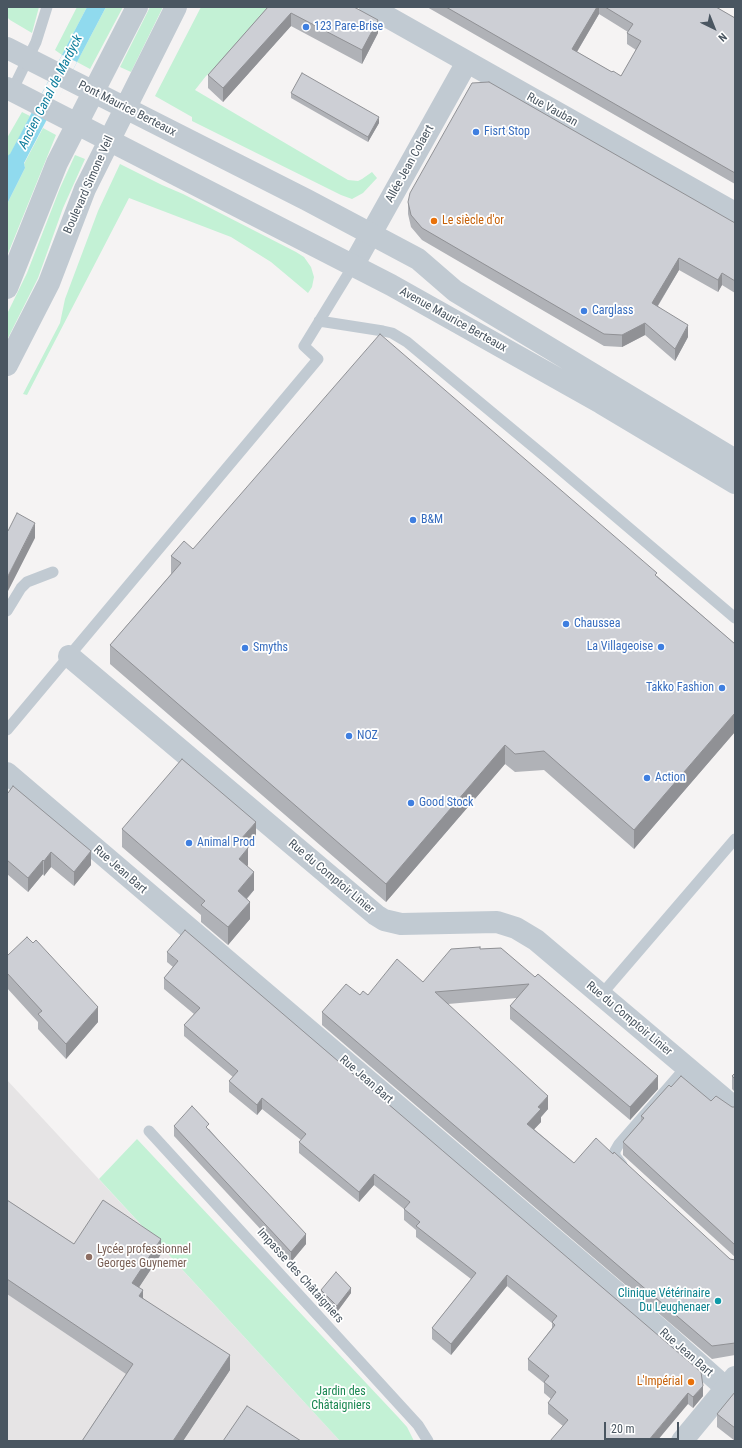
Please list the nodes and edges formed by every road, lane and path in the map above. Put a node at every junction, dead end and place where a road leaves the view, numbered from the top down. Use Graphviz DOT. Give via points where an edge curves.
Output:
graph roads {
  1 [pos="47,7"];
  2 [pos="137,7"];
  3 [pos="176,7"];
  4 [pos="370,7"];
  5 [pos="7,48"];
  6 [pos="467,62"];
  7 [pos="7,88"];
  8 [pos="7,98"];
  9 [pos="184,138"];
  10 [pos="735,213"];
  11 [pos="371,234"];
  12 [pos="353,266"];
  13 [pos="7,288"];
  14 [pos="319,321"];
  15 [pos="7,365"];
  16 [pos="735,460"];
  17 [pos="735,483"];
  18 [pos="53,572"];
  19 [pos="7,611"];
  20 [pos="735,618"];
  21 [pos="69,656"];
  22 [pos="7,730"];
  23 [pos="7,773"];
  24 [pos="735,839"];
  25 [pos="601,995"];
  26 [pos="686,1068"];
  27 [pos="735,1108"];
  28 [pos="149,1131"];
  29 [pos="631,1173"];
  30 [pos="730,1382"];
  31 [pos="428,1441"];
  32 [pos="682,1441"];
  1 -- 8 [label="lane" via="36,42"];
  2 -- 13 [label="street" via="57,163"];
  3 -- 15 [label="street, Boulevard Simone Veil" via="84,189 49,283"];
  4 -- 6 [label="street, Rue Vauban"];
  5 -- 9 [label="street, Pont Maurice Berteaux"];
  6 -- 10 [label="street, Rue Vauban"];
  6 -- 11 [label="street, Allée Jean Colaert"];
  7 -- 12 [label="street, Avenue Maurice Berteaux"];
  9 -- 11 [label="street, Avenue Maurice Berteaux"];
  11 -- 12 [label="street, Allée Jean Colaert"];
  11 -- 16 [label="street, Avenue Maurice Berteaux" via="418,259 455,291"];
  12 -- 14 [label="lane"];
  12 -- 17 [label="street, Avenue Maurice Berteaux" via="602,403"];
  14 -- 20 [label="lane" via="374,329 400,337"];
  14 -- 21 [label="lane" via="304,346 318,359"];
  18 -- 19 [label="lane" via="31,580 21,588"];
  21 -- 22 [label="lane"];
  21 -- 25 [label="street, Rue du Comptoir Linier" via="376,915 401,924 506,923 536,940"];
  23 -- 30 [label="street, Rue Jean Bart" via="662,1331"];
  24 -- 25 [label="lane"];
  25 -- 26 [label="street, Rue du Comptoir Linier"];
  26 -- 27 [label="street, Rue du Comptoir Linier"];
  26 -- 29 [label="lane" via="616,1150 616,1158"];
  28 -- 31 [label="lane, Impasse des Châtaigniers" via="418,1425"];
  30 -- 32 [label="street"];
}
